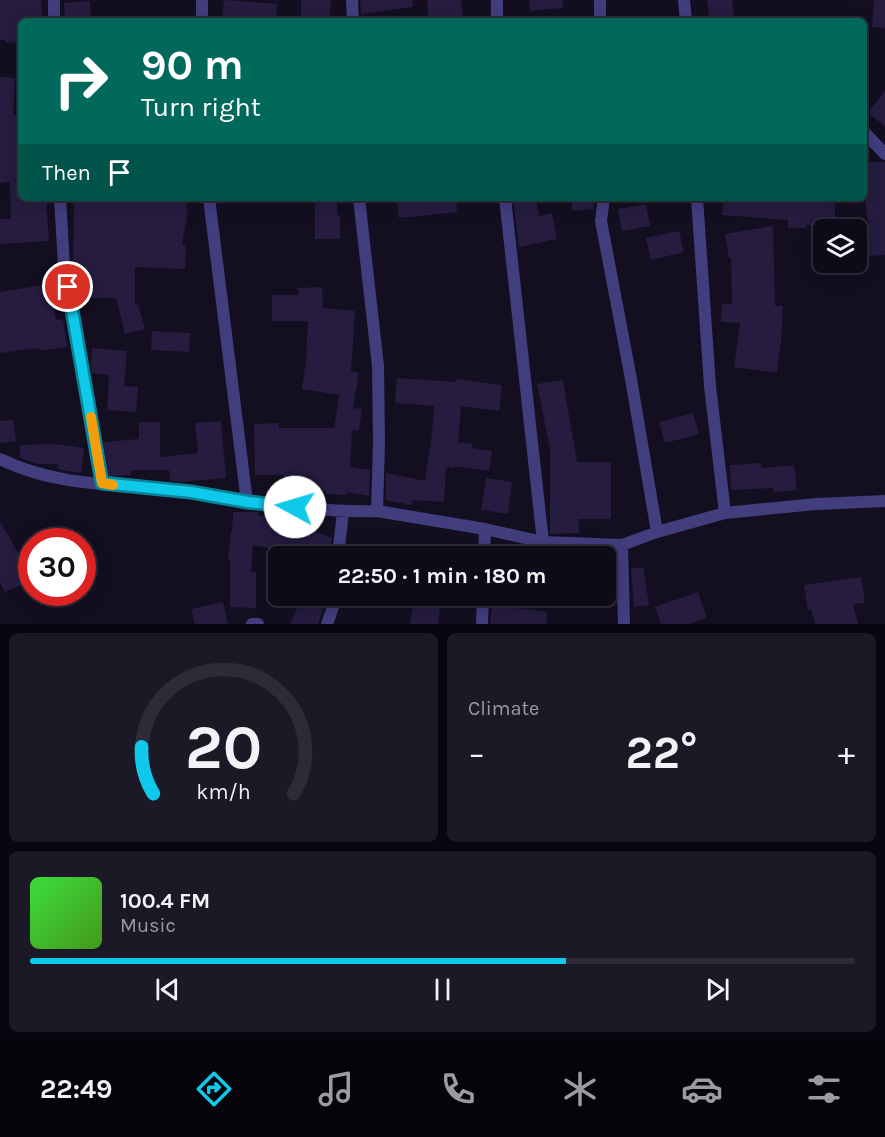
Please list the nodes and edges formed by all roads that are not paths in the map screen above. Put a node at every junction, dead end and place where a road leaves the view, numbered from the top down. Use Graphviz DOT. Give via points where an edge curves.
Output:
graph roads {
  1 [pos="54,0"];
  2 [pos="202,0"];
  3 [pos="352,0"];
  4 [pos="497,0"];
  5 [pos="600,0"];
  6 [pos="684,0"];
  7 [pos="54,18"];
  8 [pos="202,18"];
  9 [pos="352,18"];
  10 [pos="497,18"];
  11 [pos="600,18"];
  12 [pos="686,18"];
  13 [pos="867,135"];
  14 [pos="885,154"];
  15 [pos="60,201"];
  16 [pos="208,201"];
  17 [pos="359,201"];
  18 [pos="505,201"];
  19 [pos="604,201"];
  20 [pos="697,201"];
  21 [pos="0,459"];
  22 [pos="102,483"];
  23 [pos="885,501"];
  24 [pos="248,502"];
  25 [pos="343,512"];
  26 [pos="377,512"];
  27 [pos="725,513"];
  28 [pos="484,529"];
  29 [pos="657,532"];
  30 [pos="543,542"];
  31 [pos="622,545"];
  32 [pos="340,546"];
  33 [pos="484,546"];
  34 [pos="333,606"];
  35 [pos="483,606"];
  36 [pos="252,624"];
  37 [pos="258,624"];
  38 [pos="327,624"];
  39 [pos="482,624"];
  40 [pos="624,624"];
  1 -- 7 [label="street"];
  2 -- 8 [label="street"];
  3 -- 9 [label="street"];
  4 -- 10 [label="street"];
  5 -- 11 [label="street"];
  6 -- 12 [label="street"];
  13 -- 14 [label="street"];
  15 -- 22 [label="street" via="64,265"];
  16 -- 24 [label="street"];
  17 -- 26 [label="street" via="378,366"];
  18 -- 30 [label="street"];
  19 -- 29 [label="street" via="601,221"];
  20 -- 27 [label="street" via="710,386"];
  21 -- 22 [label="street" via="39,475"];
  22 -- 24 [label="street"];
  23 -- 27 [label="street"];
  24 -- 25 [label="street"];
  25 -- 26 [label="street"];
  25 -- 32 [label="street"];
  26 -- 28 [label="street"];
  27 -- 29 [label="street"];
  28 -- 30 [label="street"];
  28 -- 33 [label="street"];
  29 -- 31 [label="street"];
  30 -- 31 [label="street"];
  31 -- 40 [label="street"];
  34 -- 38 [label="street"];
  35 -- 39 [label="street"];
  36 -- 37 [label="street"];
}
